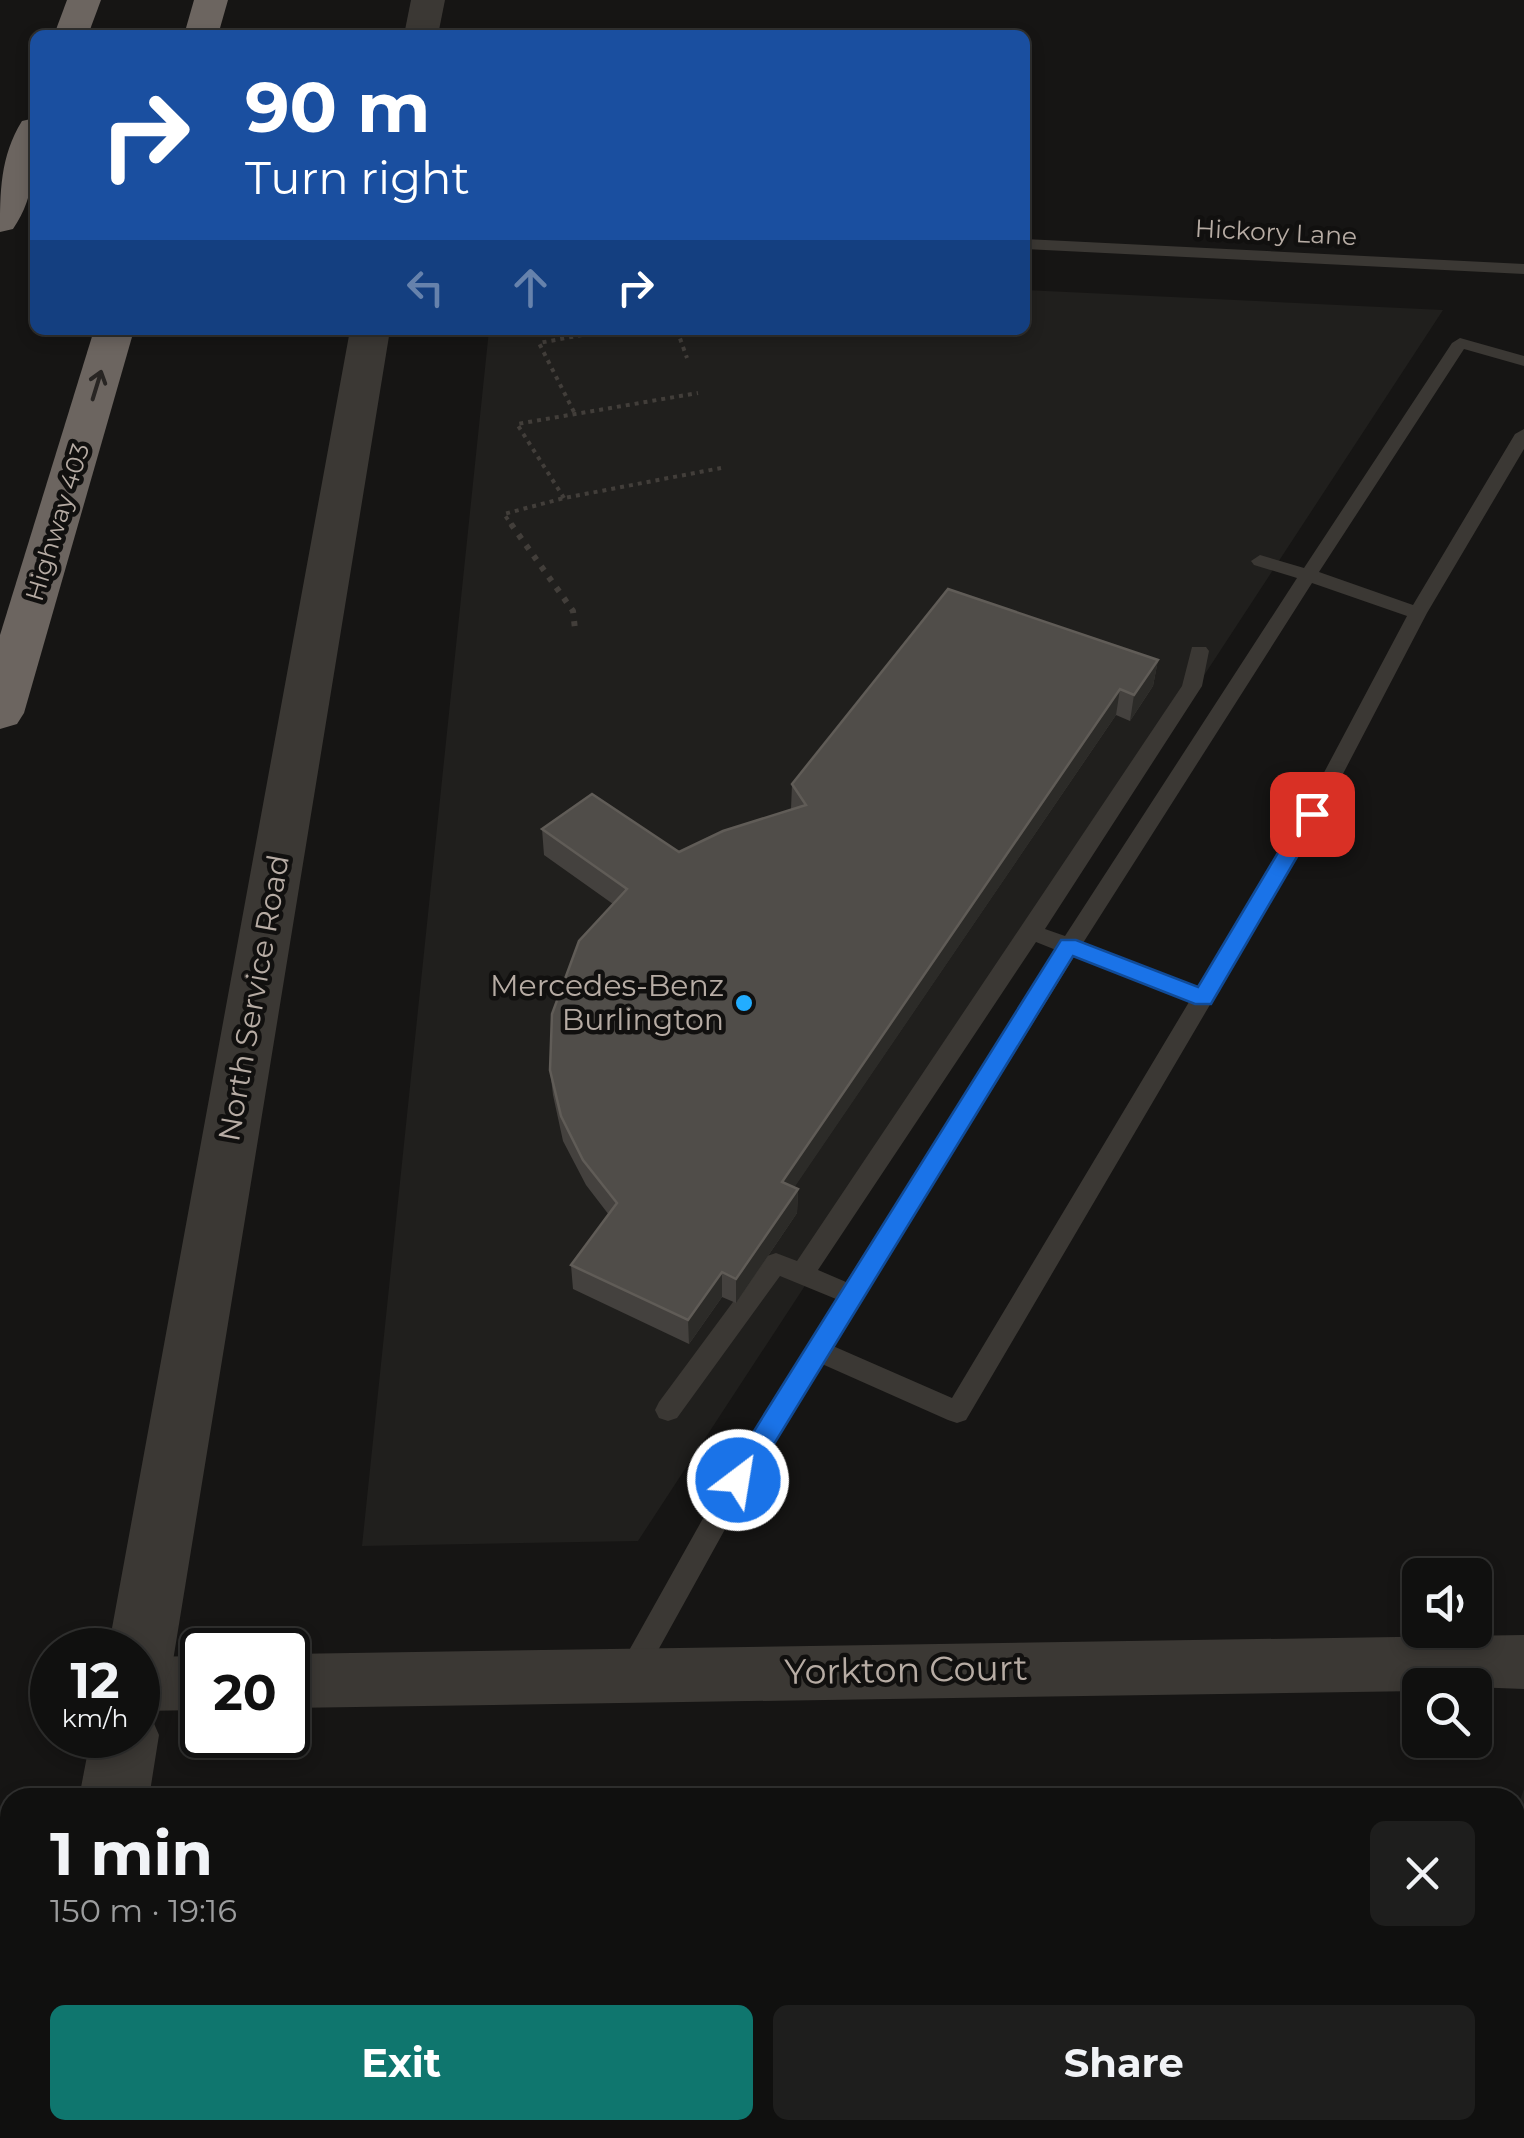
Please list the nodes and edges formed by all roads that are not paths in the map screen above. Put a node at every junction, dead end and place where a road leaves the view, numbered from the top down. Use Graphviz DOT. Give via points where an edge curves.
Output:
graph roads {
  1 [pos="84,0"];
  2 [pos="212,0"];
  3 [pos="428,0"];
  4 [pos="73,30"];
  5 [pos="203,30"];
  6 [pos="422,30"];
  7 [pos="30,142"];
  8 [pos="0,222"];
  9 [pos="1030,244"];
  10 [pos="1524,269"];
  11 [pos="113,335"];
  12 [pos="369,335"];
  13 [pos="1524,361"];
  14 [pos="1524,434"];
  15 [pos="1260,560"];
  16 [pos="1308,576"];
  17 [pos="1418,613"];
  18 [pos="1199,651"];
  19 [pos="0,713"];
  20 [pos="1032,932"];
  21 [pos="1068,945"];
  22 [pos="1203,998"];
  23 [pos="802,1274"];
  24 [pos="851,1295"];
  25 [pos="817,1350"];
  26 [pos="668,1410"];
  27 [pos="145,1628"];
  28 [pos="1524,1662"];
  29 [pos="630,1675"];
  30 [pos="310,1681"];
  31 [pos="121,1758"];
  32 [pos="116,1788"];
  1 -- 4 [label="highway"];
  2 -- 5 [label="highway"];
  3 -- 6 [label="street"];
  7 -- 8 [label="highway"];
  9 -- 10 [label="lane, Hickory Lane"];
  19 -- 11 [label="highway, Highway 403, one-way"];
  12 -- 27 [label="street, North Service Road"];
  13 -- 16 [label="lane" via="1460,343"];
  14 -- 17 [label="lane"];
  15 -- 16 [label="lane"];
  16 -- 17 [label="lane"];
  16 -- 21 [label="lane"];
  17 -- 22 [label="lane" via="1312,814"];
  18 -- 20 [label="lane" via="1192,686"];
  20 -- 21 [label="lane"];
  20 -- 23 [label="lane"];
  21 -- 22 [label="lane"];
  21 -- 24 [label="lane"];
  22 -- 25 [label="lane" via="958,1412"];
  23 -- 24 [label="lane"];
  23 -- 26 [label="lane" via="776,1263"];
  24 -- 25 [label="lane"];
  25 -- 29 [label="lane" via="702,1538"];
  28 -- 29 [label="street, Yorkton Court"];
  29 -- 30 [label="street, Yorkton Court"];
  31 -- 32 [label="street"];
}
